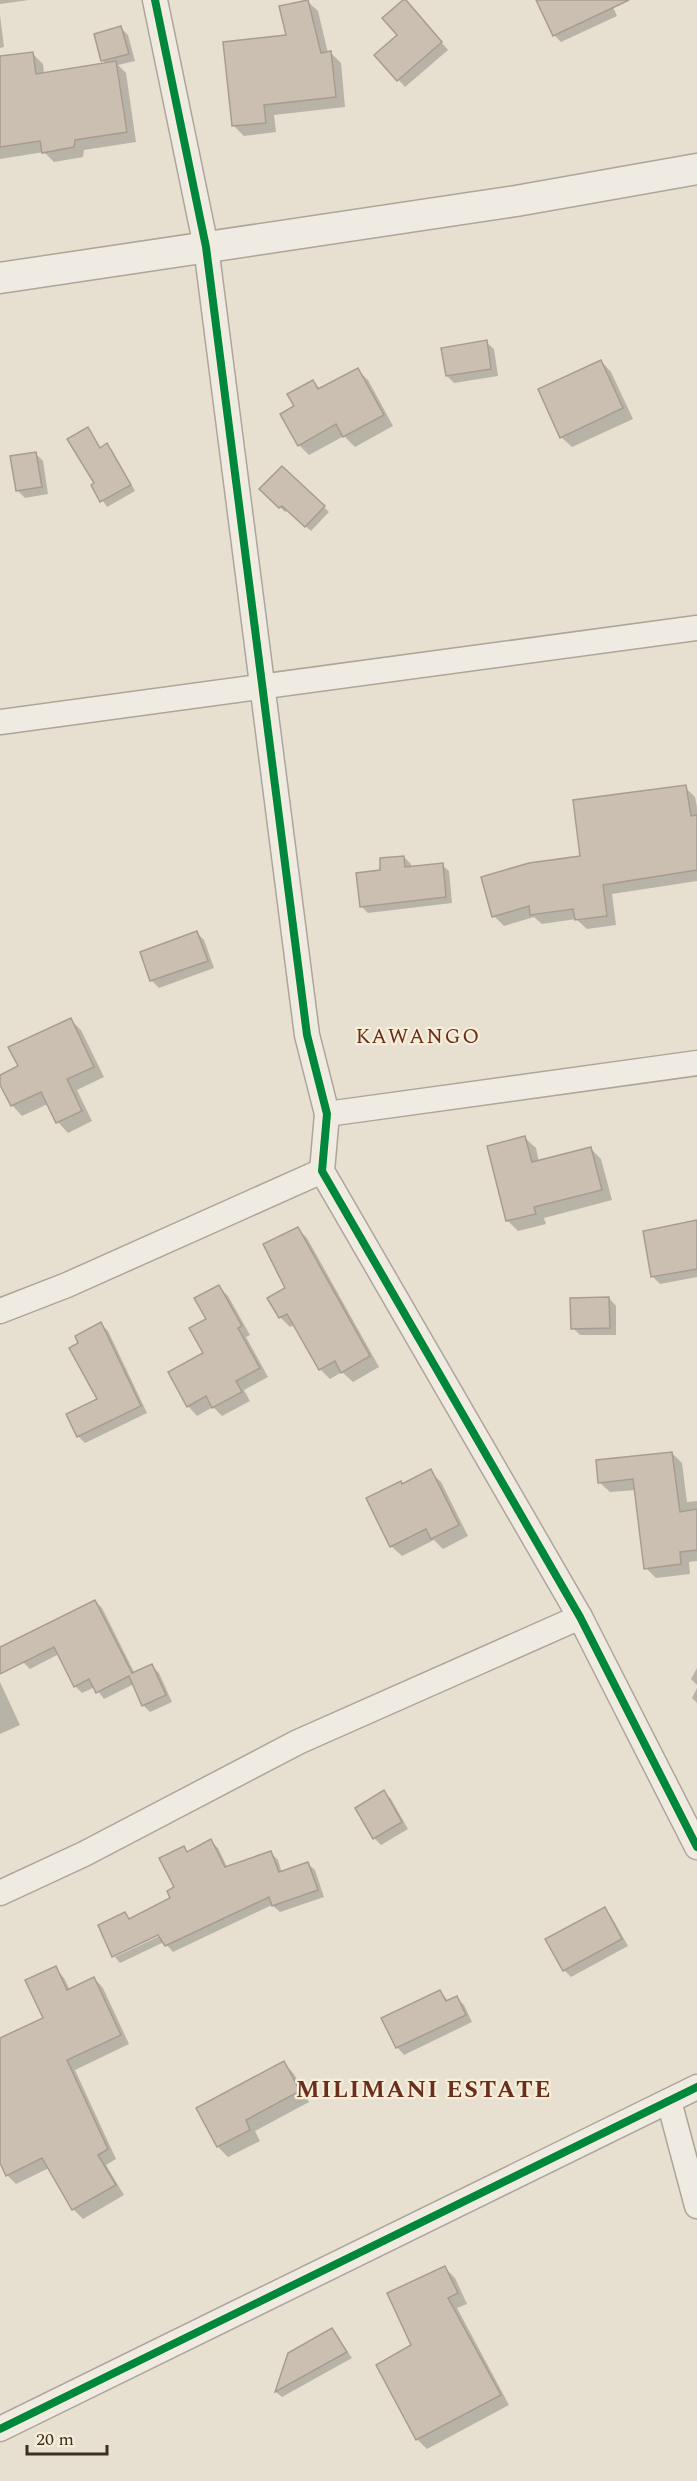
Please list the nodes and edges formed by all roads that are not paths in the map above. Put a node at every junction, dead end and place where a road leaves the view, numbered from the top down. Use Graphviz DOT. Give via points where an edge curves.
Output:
graph roads {
  1 [pos="155,0"];
  2 [pos="697,169"];
  3 [pos="206,247"];
  4 [pos="0,278"];
  5 [pos="697,628"];
  6 [pos="261,687"];
  7 [pos="0,722"];
  8 [pos="697,1064"];
  9 [pos="327,1114"];
  10 [pos="322,1171"];
  11 [pos="0,1311"];
  12 [pos="580,1617"];
  13 [pos="697,1847"];
  14 [pos="0,1893"];
  15 [pos="697,2087"];
  16 [pos="669,2101"];
  17 [pos="697,2206"];
  18 [pos="0,2429"];
  1 -- 3 [label="street"];
  2 -- 3 [label="street" via="516,201"];
  3 -- 4 [label="street"];
  3 -- 6 [label="street"];
  5 -- 6 [label="street"];
  6 -- 7 [label="street"];
  6 -- 9 [label="street" via="307,1035"];
  8 -- 9 [label="street"];
  9 -- 10 [label="street"];
  10 -- 11 [label="street"];
  10 -- 12 [label="street"];
  12 -- 13 [label="street"];
  12 -- 14 [label="street" via="298,1742 84,1854"];
  15 -- 16 [label="street"];
  16 -- 17 [label="street"];
  16 -- 18 [label="street"];
}
